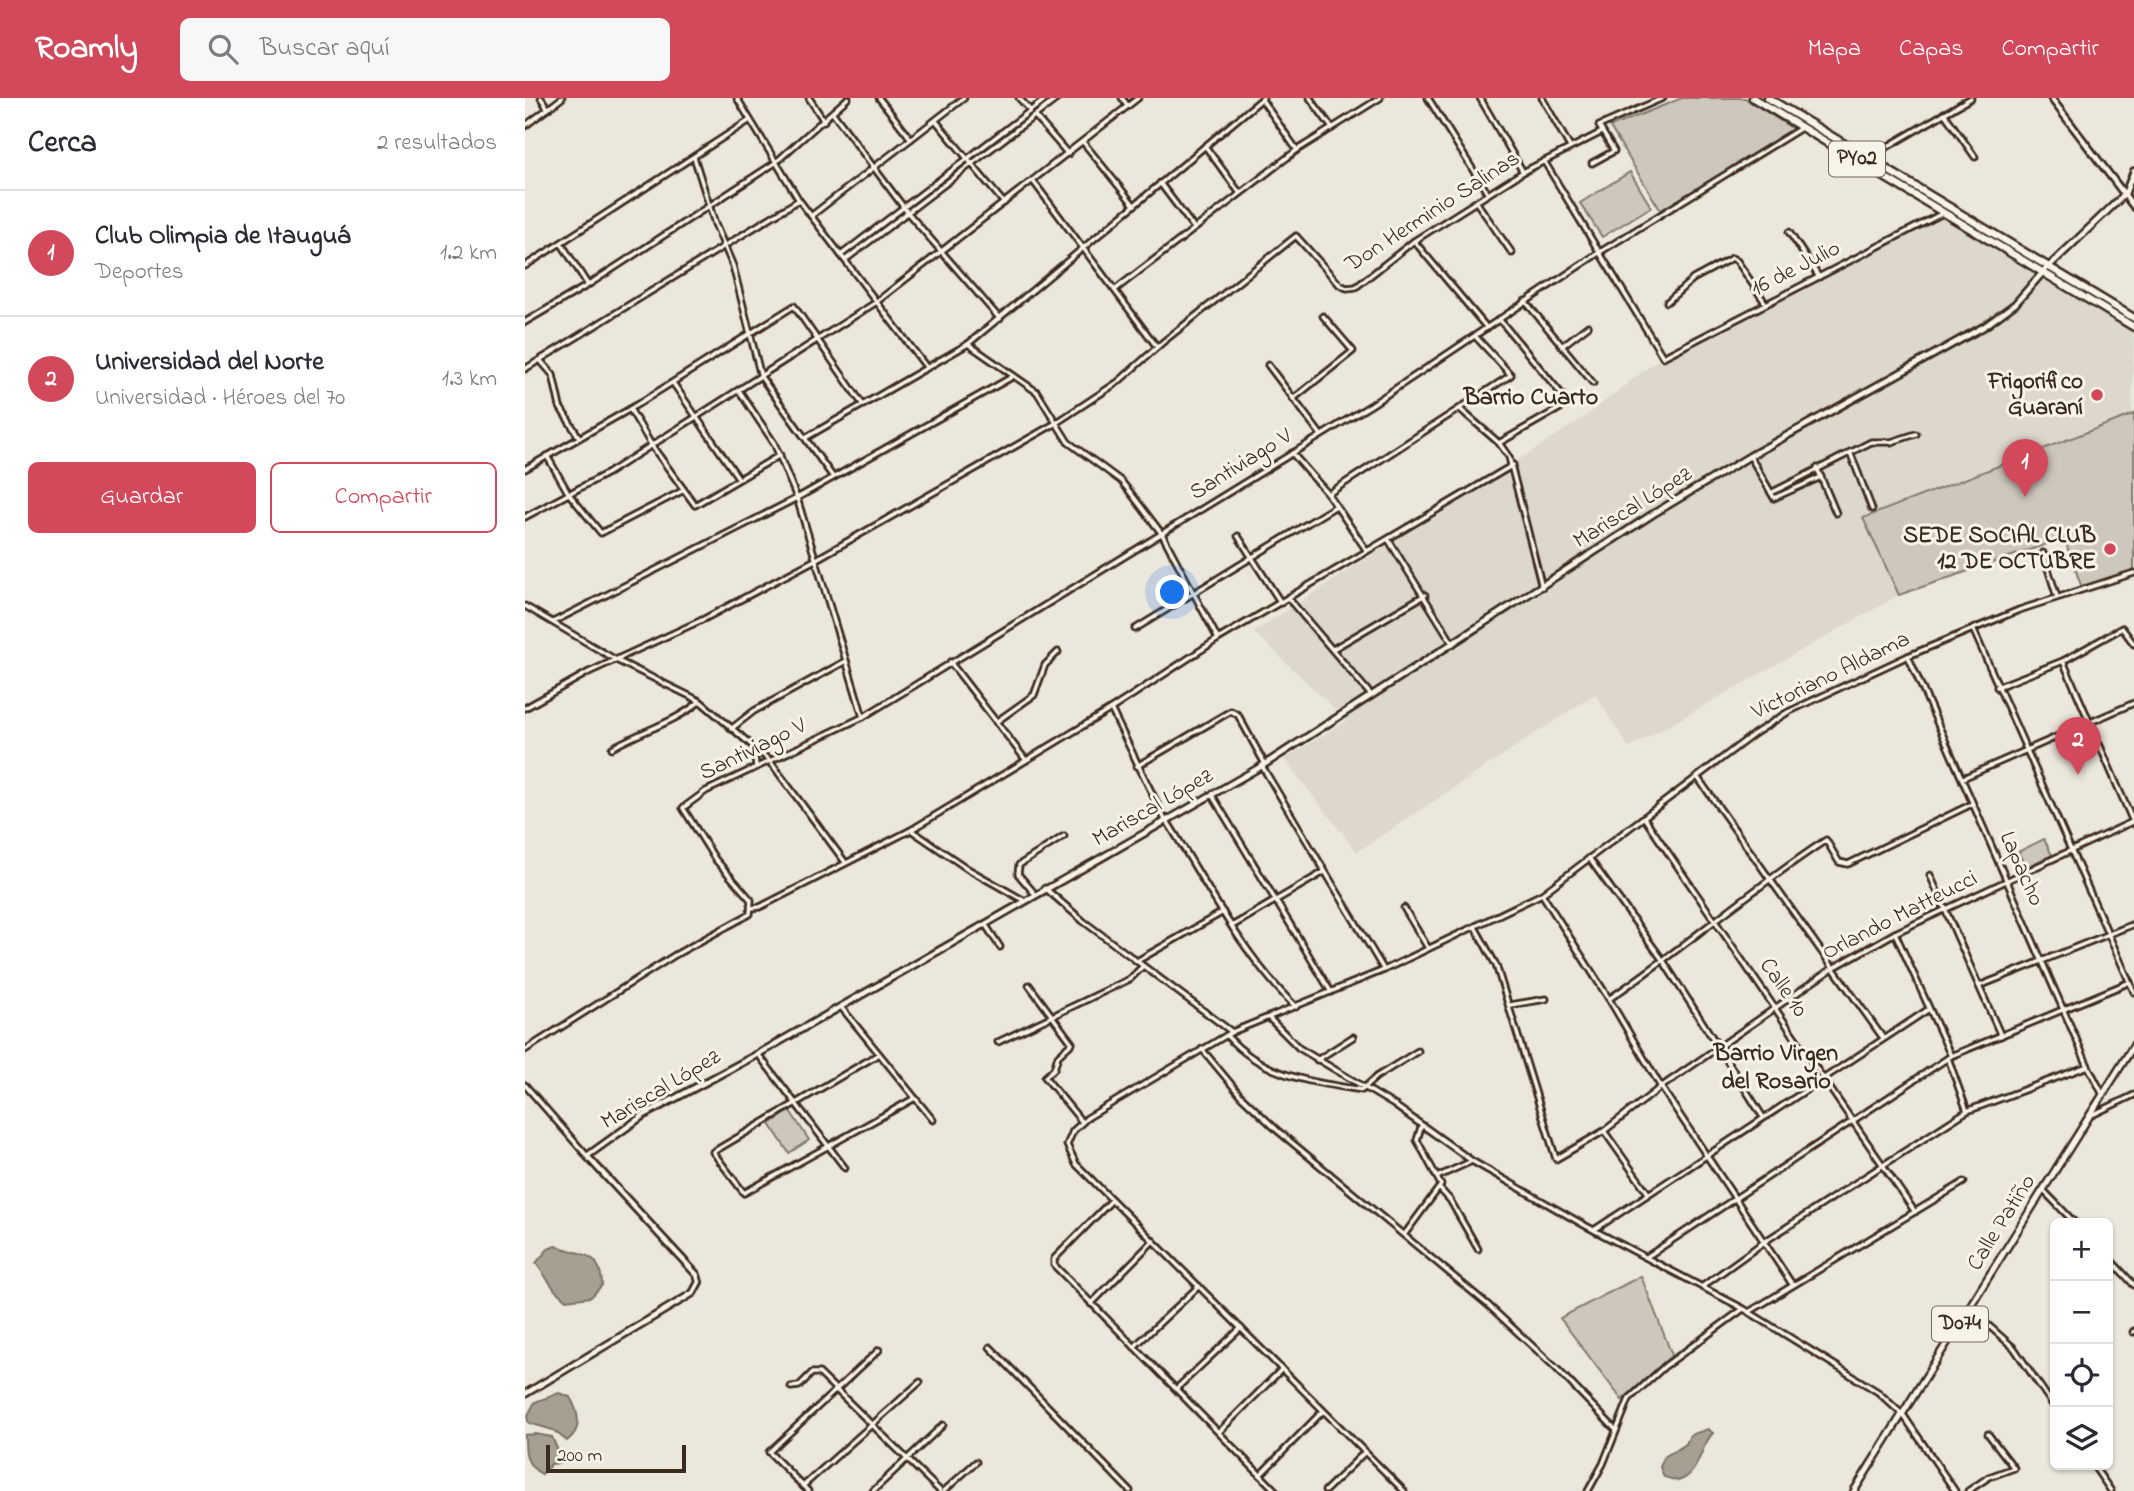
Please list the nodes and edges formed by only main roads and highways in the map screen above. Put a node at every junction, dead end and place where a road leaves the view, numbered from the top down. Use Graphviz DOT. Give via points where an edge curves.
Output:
graph roads {
  1 [pos="1753,98"];
  2 [pos="1767,98"];
  3 [pos="1778,100"];
  4 [pos="2134,318"];
  5 [pos="2134,327"];
  6 [pos="2134,1045"];
  7 [pos="1854,1491"];
  1 -- 5 [label="highway, PY02"];
  2 -- 3 [label="highway, PY02"];
  3 -- 4 [label="highway, PY02"];
  6 -- 7 [label="main road, Calle Patiño / D074"];
}
